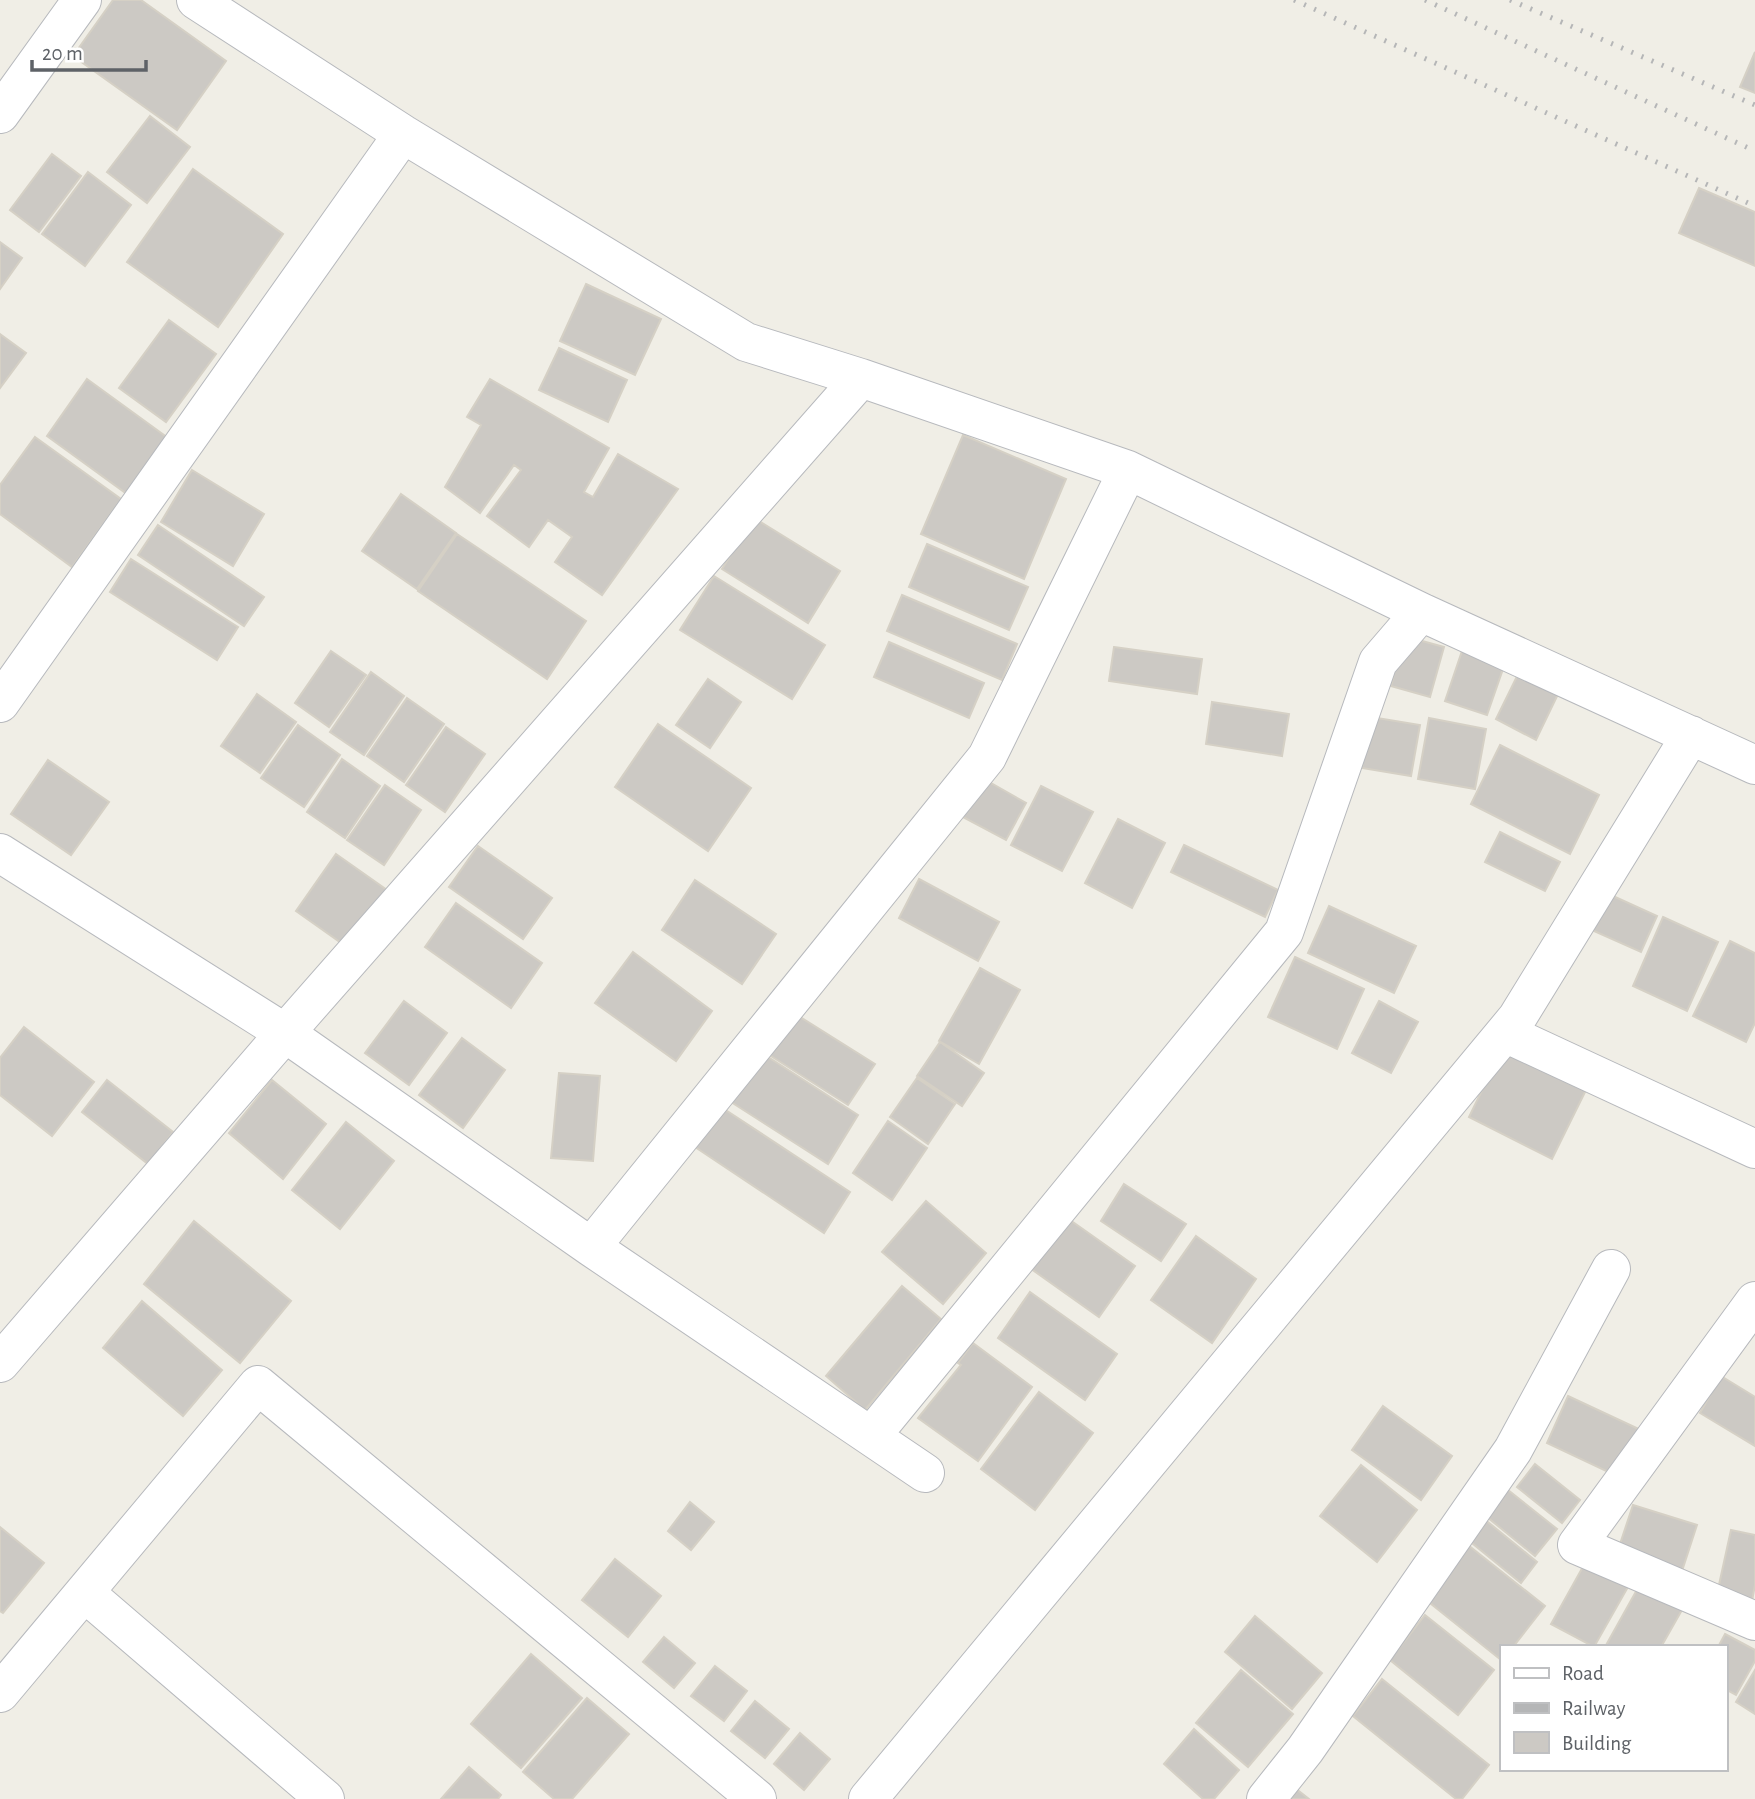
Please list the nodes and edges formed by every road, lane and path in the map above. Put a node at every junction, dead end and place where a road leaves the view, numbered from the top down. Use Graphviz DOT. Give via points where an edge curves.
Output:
graph roads {
  1 [pos="82,0"];
  2 [pos="196,0"];
  3 [pos="0,114"];
  4 [pos="403,134"];
  5 [pos="861,378"];
  6 [pos="1128,470"];
  7 [pos="1421,612"];
  8 [pos="0,703"];
  9 [pos="1691,735"];
  10 [pos="1755,765"];
  11 [pos="0,853"];
  12 [pos="285,1033"];
  13 [pos="1505,1033"];
  14 [pos="1755,1149"];
  15 [pos="591,1247"];
  16 [pos="1611,1269"];
  17 [pos="1755,1301"];
  18 [pos="0,1363"];
  19 [pos="873,1436"];
  20 [pos="925,1474"];
  21 [pos="85,1592"];
  22 [pos="1755,1621"];
  23 [pos="0,1693"];
  24 [pos="325,1799"];
  25 [pos="757,1799"];
  26 [pos="867,1799"];
  27 [pos="1266,1799"];
  1 -- 3 [label="street"];
  2 -- 4 [label="street"];
  4 -- 5 [label="street" via="746,342"];
  4 -- 8 [label="street"];
  5 -- 6 [label="street"];
  5 -- 12 [label="street"];
  6 -- 7 [label="street"];
  6 -- 15 [label="street" via="987,757"];
  7 -- 9 [label="street"];
  7 -- 19 [label="street" via="1378,662 1284,932"];
  9 -- 10 [label="street"];
  9 -- 13 [label="street"];
  11 -- 12 [label="street"];
  12 -- 15 [label="street"];
  12 -- 18 [label="street"];
  13 -- 14 [label="street"];
  13 -- 26 [label="street"];
  15 -- 19 [label="street"];
  16 -- 27 [label="street" via="1514,1450 1305,1751"];
  17 -- 22 [label="street" via="1577,1545"];
  19 -- 20 [label="street"];
  21 -- 23 [label="street"];
  21 -- 24 [label="street"];
  21 -- 25 [label="street" via="258,1385"];
}
